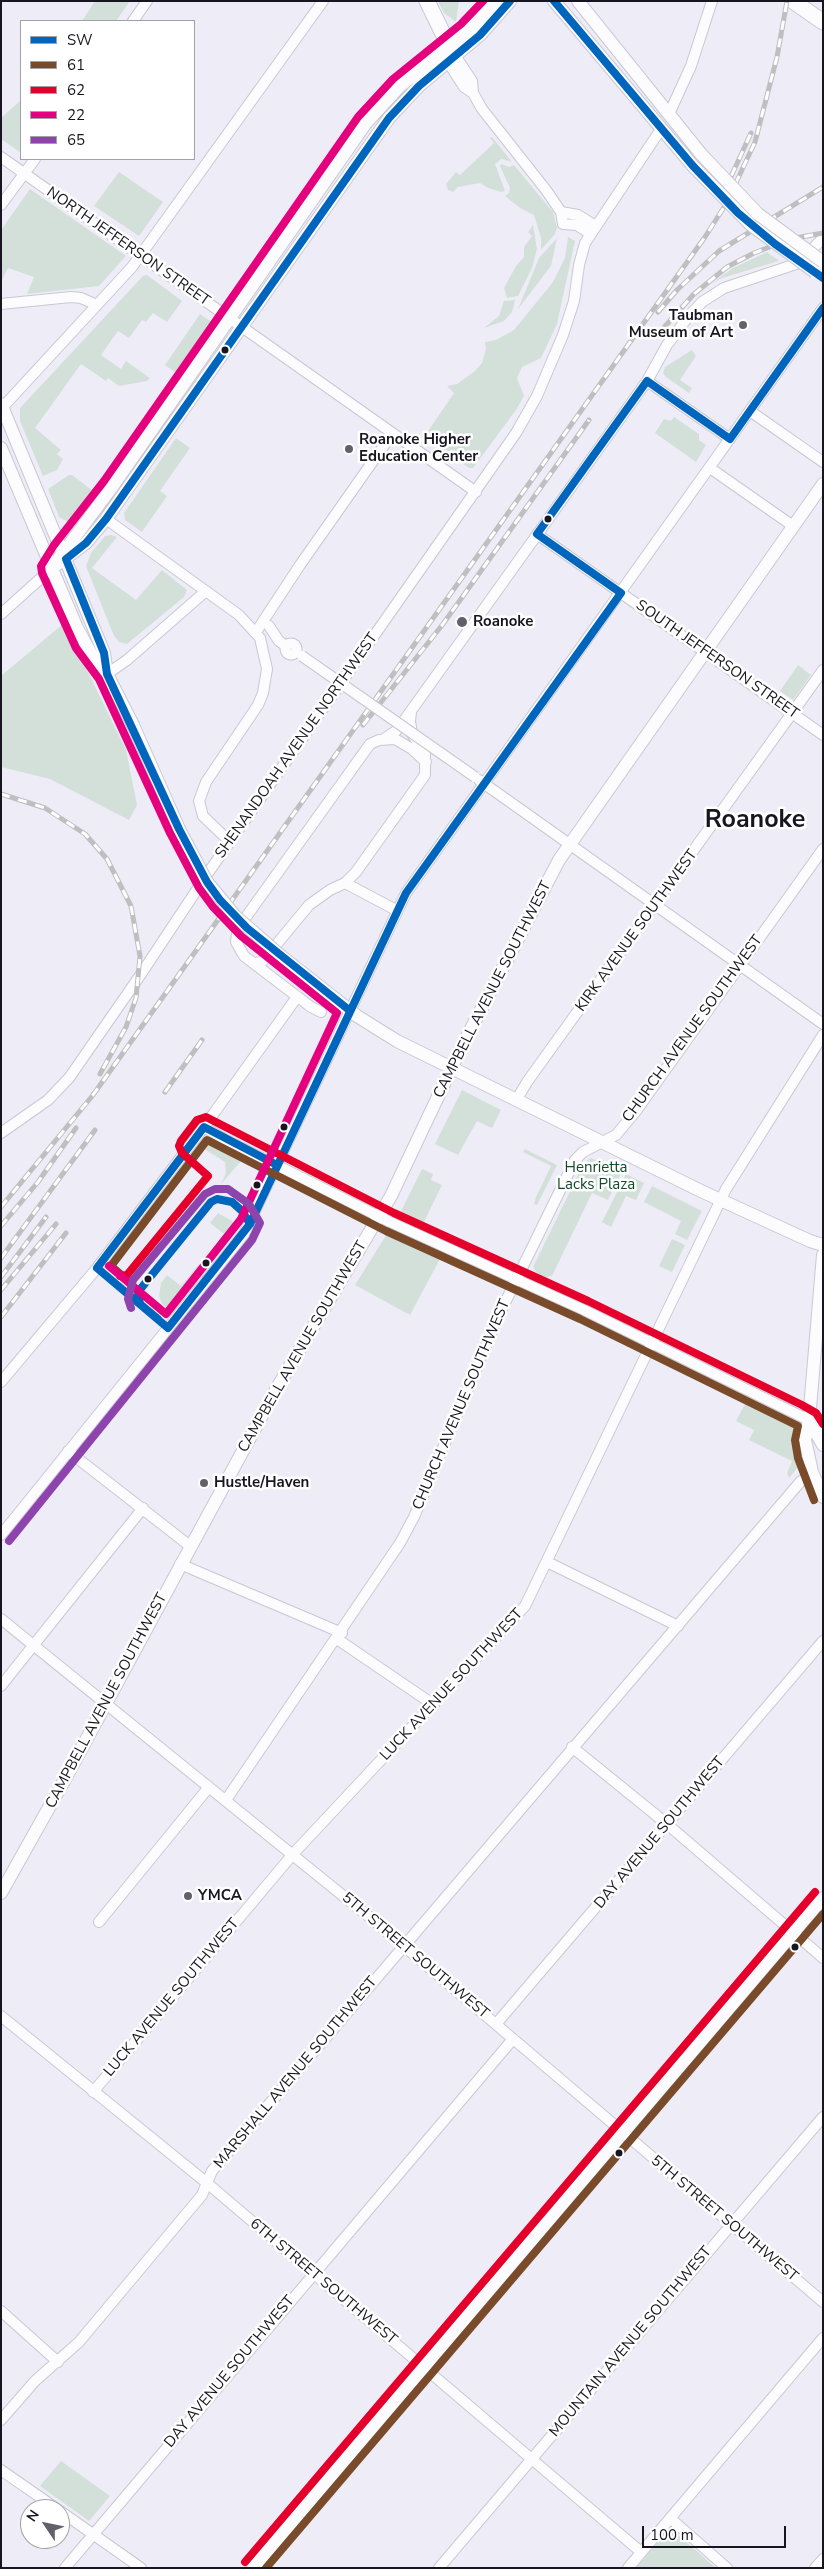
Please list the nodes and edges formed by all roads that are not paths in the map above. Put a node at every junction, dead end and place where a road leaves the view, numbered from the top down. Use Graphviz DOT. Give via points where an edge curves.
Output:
graph roads {
  1 [pos="147,1"];
  2 [pos="323,1"];
  3 [pos="427,1"];
  4 [pos="496,1"];
  5 [pos="510,1"];
  6 [pos="554,1"];
  7 [pos="578,1"];
  8 [pos="712,1"];
  9 [pos="793,1"];
  10 [pos="134,20"];
  11 [pos="823,22"];
  12 [pos="451,55"];
  13 [pos="669,114"];
  14 [pos="661,129"];
  15 [pos="1,157"];
  16 [pos="33,160"];
  17 [pos="24,174"];
  18 [pos="1,205"];
  19 [pos="561,212"];
  20 [pos="592,229"];
  21 [pos="823,238"];
  22 [pos="140,256"];
  23 [pos="821,269"];
  24 [pos="1,304"];
  25 [pos="97,305"];
  26 [pos="823,308"];
  27 [pos="229,319"];
  28 [pos="240,327"];
  29 [pos="646,381"];
  30 [pos="2,407"];
  31 [pos="750,411"];
  32 [pos="392,434"];
  33 [pos="730,439"];
  34 [pos="1,448"];
  35 [pos="823,462"];
  36 [pos="710,468"];
  37 [pos="476,492"];
  38 [pos="820,492"];
  39 [pos="106,520"];
  40 [pos="793,526"];
  41 [pos="537,534"];
  42 [pos="64,555"];
  43 [pos="51,569"];
  44 [pos="206,591"];
  45 [pos="621,593"];
  46 [pos="1,614"];
  47 [pos="269,626"];
  48 [pos="256,632"];
  49 [pos="704,652"];
  50 [pos="823,670"];
  51 [pos="107,674"];
  52 [pos="412,709"];
  53 [pos="792,714"];
  54 [pos="823,735"];
  55 [pos="384,739"];
  56 [pos="426,762"];
  57 [pos="484,783"];
  58 [pos="230,842"];
  59 [pos="569,844"];
  60 [pos="823,849"];
  61 [pos="345,883"];
  62 [pos="656,905"];
  63 [pos="396,910"];
  64 [pos="253,963"];
  65 [pos="740,965"];
  66 [pos="297,997"];
  67 [pos="350,1010"];
  68 [pos="321,1012"];
  69 [pos="823,1024"];
  70 [pos="823,1035"];
  71 [pos="452,1068"];
  72 [pos="516,1099"];
  73 [pos="204,1127"];
  74 [pos="1,1133"];
  75 [pos="602,1142"];
  76 [pos="277,1165"];
  77 [pos="721,1200"];
  78 [pos="380,1216"];
  79 [pos="823,1245"];
  80 [pos="823,1255"];
  81 [pos="516,1279"];
  82 [pos="651,1343"];
  83 [pos="1,1382"];
  84 [pos="809,1420"];
  85 [pos="823,1427"];
  86 [pos="823,1445"];
  87 [pos="68,1451"];
  88 [pos="801,1481"];
  89 [pos="823,1498"];
  90 [pos="143,1508"];
  91 [pos="1,1535"];
  92 [pos="190,1546"];
  93 [pos="547,1562"];
  94 [pos="180,1564"];
  95 [pos="1,1619"];
  96 [pos="678,1626"];
  97 [pos="339,1636"];
  98 [pos="823,1640"];
  99 [pos="34,1645"];
  100 [pos="1,1686"];
  101 [pos="105,1704"];
  102 [pos="434,1705"];
  103 [pos="572,1747"];
  104 [pos="209,1787"];
  105 [pos="226,1800"];
  106 [pos="667,1824"];
  107 [pos="293,1854"];
  108 [pos="1,1893"];
  109 [pos="823,1898"];
  110 [pos="99,1922"];
  111 [pos="793,1933"];
  112 [pos="404,1946"];
  113 [pos="823,1958"];
  114 [pos="1,2016"];
  115 [pos="496,2024"];
  116 [pos="513,2039"];
  117 [pos="93,2092"];
  118 [pos="821,2123"];
  119 [pos="622,2133"];
  120 [pos="207,2183"];
  121 [pos="730,2225"];
  122 [pos="312,2274"];
  123 [pos="823,2302"];
  124 [pos="1,2311"];
  125 [pos="823,2338"];
  126 [pos="58,2362"];
  127 [pos="423,2368"];
  128 [pos="1,2420"];
  129 [pos="532,2459"];
  130 [pos="1,2470"];
  131 [pos="42,2499"];
  132 [pos="70,2518"];
  133 [pos="670,2518"];
  134 [pos="93,2534"];
  135 [pos="641,2552"];
  136 [pos="823,2559"];
  137 [pos="725,2566"];
  138 [pos="65,2568"];
  139 [pos="141,2568"];
  140 [pos="252,2568"];
  141 [pos="438,2568"];
  142 [pos="628,2568"];
  143 [pos="815,2568"];
  1 -- 10 [label="street"];
  2 -- 22 [label="street"];
  3 -- 12 [label="highway"];
  4 -- 12 [label="main road"];
  5 -- 12 [label="main road" via="487,28"];
  6 -- 14 [label="main road"];
  7 -- 13 [label="main road"];
  8 -- 13 [label="street" via="691,66"];
  9 -- 11 [label="highway"];
  12 -- 19 [label="street" via="464,87 473,93 494,126"];
  12 -- 27 [label="main road" via="408,78 374,114"];
  12 -- 28 [label="main road" via="389,118"];
  13 -- 23 [label="main road, bridge" via="701,154 758,214"];
  14 -- 20 [label="street, SHENANDOAH AVENUE NORTHWEST"];
  14 -- 23 [label="main road, bridge" via="751,225"];
  15 -- 17 [label="street, NORTH JEFFERSON STREET"];
  16 -- 17 [label="street"];
  17 -- 18 [label="street"];
  17 -- 22 [label="street, NORTH JEFFERSON STREET"];
  19 -- 20 [label="street" via="578,215"];
  19 -- 20 [label="street" via="564,224"];
  20 -- 37 [label="street, SHENANDOAH AVENUE NORTHWEST" via="581,253 569,318 541,388 516,433"];
  21 -- 29 [label="street" via="799,263 724,288 702,302 675,332"];
  22 -- 25 [label="street"];
  22 -- 27 [label="street, NORTH JEFFERSON STREET"];
  24 -- 25 [label="street" via="70,297"];
  25 -- 30 [label="street"];
  26 -- 31 [label="street"];
  27 -- 28 [label="street, NORTH JEFFERSON STREET"];
  27 -- 42 [label="main road"];
  28 -- 32 [label="street, NORTH JEFFERSON STREET"];
  28 -- 39 [label="main road"];
  29 -- 33 [label="street"];
  29 -- 41 [label="street"];
  30 -- 42 [label="main road"];
  31 -- 33 [label="street"];
  31 -- 35 [label="street"];
  32 -- 37 [label="street, NORTH JEFFERSON STREET"];
  32 -- 48 [label="street"];
  33 -- 36 [label="street"];
  34 -- 43 [label="main road"];
  36 -- 40 [label="street"];
  36 -- 45 [label="street"];
  37 -- 58 [label="street, SHENANDOAH AVENUE NORTHWEST"];
  38 -- 40 [label="main road, CAMPBELL AVENUE SOUTHWEST"];
  39 -- 42 [label="main road" via="86,543"];
  39 -- 44 [label="street"];
  40 -- 49 [label="main road, CAMPBELL AVENUE SOUTHWEST"];
  41 -- 45 [label="street, SOUTH JEFFERSON STREET"];
  41 -- 52 [label="street"];
  42 -- 43 [label="main road"];
  42 -- 51 [label="main road" via="104,653"];
  43 -- 46 [label="street"];
  43 -- 51 [label="main road" via="85,644"];
  44 -- 48 [label="street"];
  44 -- 51 [label="street"];
  45 -- 49 [label="street, SOUTH JEFFERSON STREET"];
  45 -- 57 [label="street"];
  47 -- 57 [label="street, bridge" via="288,653 299,654"];
  48 -- 58 [label="street" via="266,659 264,693 206,782 199,801 203,816"];
  49 -- 53 [label="street, SOUTH JEFFERSON STREET"];
  49 -- 59 [label="main road, CAMPBELL AVENUE SOUTHWEST"];
  50 -- 53 [label="street, KIRK AVENUE SOUTHWEST"];
  51 -- 67 [label="main road, bridge" via="207,882 235,916"];
  52 -- 55 [label="street" via="396,731"];
  52 -- 56 [label="street" via="412,734 425,753"];
  53 -- 54 [label="street, SOUTH JEFFERSON STREET"];
  53 -- 62 [label="street, KIRK AVENUE SOUTHWEST"];
  55 -- 56 [label="street" via="402,742"];
  55 -- 64 [label="street" via="370,744 246,917 236,942 244,956"];
  56 -- 61 [label="street" via="425,775"];
  57 -- 59 [label="street"];
  57 -- 63 [label="street"];
  58 -- 74 [label="street, SHENANDOAH AVENUE NORTHWEST" via="68,1078 48,1100"];
  59 -- 62 [label="street"];
  59 -- 71 [label="main road, CAMPBELL AVENUE SOUTHWEST"];
  60 -- 65 [label="street, CHURCH AVENUE SOUTHWEST"];
  61 -- 63 [label="street"];
  61 -- 64 [label="street" via="309,904 262,962"];
  62 -- 65 [label="street"];
  62 -- 72 [label="street, KIRK AVENUE SOUTHWEST"];
  63 -- 67 [label="street"];
  64 -- 66 [label="street"];
  65 -- 69 [label="street"];
  65 -- 75 [label="street, CHURCH AVENUE SOUTHWEST" via="636,1111 616,1135"];
  66 -- 68 [label="street"];
  66 -- 73 [label="street"];
  67 -- 71 [label="main road" via="382,1033"];
  67 -- 76 [label="street"];
  70 -- 77 [label="street, LUCK AVENUE SOUTHWEST"];
  71 -- 72 [label="main road"];
  71 -- 78 [label="main road, CAMPBELL AVENUE SOUTHWEST"];
  72 -- 75 [label="main road"];
  73 -- 76 [label="street"];
  73 -- 83 [label="street" via="97,1268"];
  75 -- 77 [label="main road"];
  75 -- 81 [label="street, CHURCH AVENUE SOUTHWEST" via="575,1160"];
  76 -- 78 [label="street"];
  76 -- 87 [label="street" via="244,1234"];
  77 -- 79 [label="main road"];
  77 -- 82 [label="street, LUCK AVENUE SOUTHWEST"];
  78 -- 81 [label="street"];
  78 -- 92 [label="main road, CAMPBELL AVENUE SOUTHWEST" via="297,1352"];
  80 -- 84 [label="main road"];
  81 -- 82 [label="street"];
  81 -- 97 [label="street, CHURCH AVENUE SOUTHWEST" via="414,1517 400,1544"];
  82 -- 84 [label="street"];
  82 -- 93 [label="street, LUCK AVENUE SOUTHWEST"];
  84 -- 85 [label="street"];
  84 -- 86 [label="main road"];
  84 -- 89 [label="main road" via="805,1440"];
  87 -- 90 [label="street"];
  87 -- 91 [label="street"];
  88 -- 96 [label="street, MARSHALL AVENUE SOUTHWEST"];
  90 -- 92 [label="street"];
  90 -- 99 [label="street"];
  92 -- 94 [label="main road, CAMPBELL AVENUE SOUTHWEST"];
  93 -- 96 [label="street"];
  93 -- 102 [label="street, LUCK AVENUE SOUTHWEST" via="526,1606"];
  94 -- 97 [label="street"];
  94 -- 101 [label="main road, CAMPBELL AVENUE SOUTHWEST"];
  95 -- 99 [label="street, 5TH STREET SOUTHWEST"];
  96 -- 103 [label="street, MARSHALL AVENUE SOUTHWEST"];
  97 -- 102 [label="street"];
  97 -- 105 [label="street, CHURCH AVENUE SOUTHWEST"];
  98 -- 106 [label="street, DAY AVENUE SOUTHWEST"];
  99 -- 100 [label="street"];
  99 -- 101 [label="street, 5TH STREET SOUTHWEST"];
  101 -- 104 [label="street, 5TH STREET SOUTHWEST"];
  101 -- 108 [label="main road, CAMPBELL AVENUE SOUTHWEST"];
  102 -- 107 [label="street, LUCK AVENUE SOUTHWEST"];
  103 -- 106 [label="street"];
  103 -- 112 [label="street, MARSHALL AVENUE SOUTHWEST"];
  104 -- 105 [label="street, 5TH STREET SOUTHWEST"];
  104 -- 110 [label="street"];
  105 -- 107 [label="street, 5TH STREET SOUTHWEST"];
  106 -- 111 [label="street"];
  106 -- 115 [label="street, DAY AVENUE SOUTHWEST"];
  107 -- 112 [label="street, 5TH STREET SOUTHWEST"];
  107 -- 117 [label="street, LUCK AVENUE SOUTHWEST"];
  109 -- 111 [label="main road"];
  111 -- 113 [label="street"];
  111 -- 119 [label="main road"];
  112 -- 115 [label="street, 5TH STREET SOUTHWEST"];
  112 -- 120 [label="street, MARSHALL AVENUE SOUTHWEST" via="212,2170"];
  114 -- 117 [label="street, 6TH STREET SOUTHWEST"];
  115 -- 116 [label="street, 5TH STREET SOUTHWEST"];
  116 -- 119 [label="street, 5TH STREET SOUTHWEST"];
  116 -- 122 [label="street, DAY AVENUE SOUTHWEST"];
  117 -- 120 [label="street, 6TH STREET SOUTHWEST"];
  118 -- 121 [label="street, MOUNTAIN AVENUE SOUTHWEST"];
  119 -- 121 [label="street, 5TH STREET SOUTHWEST"];
  119 -- 127 [label="main road"];
  120 -- 122 [label="street, 6TH STREET SOUTHWEST"];
  120 -- 126 [label="street, MARSHALL AVENUE SOUTHWEST" via="202,2195 79,2342"];
  121 -- 123 [label="street, 5TH STREET SOUTHWEST"];
  121 -- 129 [label="street, MOUNTAIN AVENUE SOUTHWEST"];
  122 -- 127 [label="street, 6TH STREET SOUTHWEST"];
  122 -- 134 [label="street, DAY AVENUE SOUTHWEST"];
  124 -- 126 [label="street"];
  125 -- 133 [label="street"];
  126 -- 128 [label="street, MARSHALL AVENUE SOUTHWEST" via="35,2381"];
  127 -- 129 [label="street, 6TH STREET SOUTHWEST"];
  127 -- 140 [label="main road"];
  129 -- 135 [label="street, 6TH STREET SOUTHWEST"];
  129 -- 141 [label="street, MOUNTAIN AVENUE SOUTHWEST"];
  130 -- 131 [label="street"];
  132 -- 134 [label="street"];
  133 -- 135 [label="street"];
  133 -- 137 [label="street"];
  134 -- 138 [label="street, DAY AVENUE SOUTHWEST"];
  134 -- 139 [label="street"];
  135 -- 142 [label="street"];
  136 -- 143 [label="street"];
}
